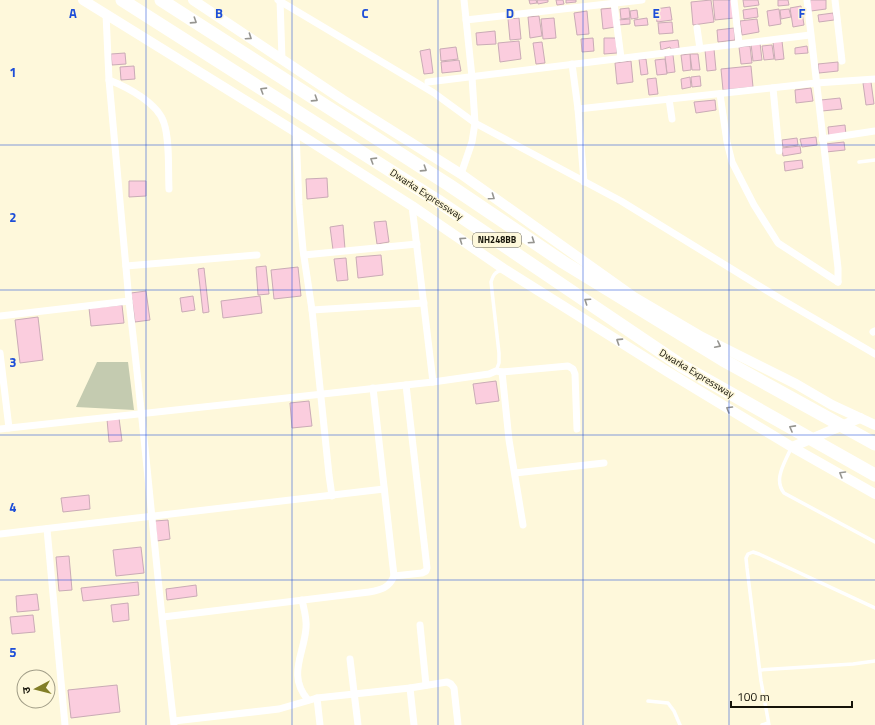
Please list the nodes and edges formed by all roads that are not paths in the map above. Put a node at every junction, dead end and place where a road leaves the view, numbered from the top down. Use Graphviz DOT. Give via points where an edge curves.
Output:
graph roads {
  1 [pos="83,0"];
  2 [pos="122,0"];
  3 [pos="161,0"];
  4 [pos="194,0"];
  5 [pos="464,0"];
  6 [pos="642,0"];
  7 [pos="734,0"];
  8 [pos="807,0"];
  9 [pos="835,0"];
  10 [pos="279,1"];
  11 [pos="614,3"];
  12 [pos="106,14"];
  13 [pos="466,20"];
  14 [pos="697,28"];
  15 [pos="810,35"];
  16 [pos="739,44"];
  17 [pos="700,49"];
  18 [pos="282,58"];
  19 [pos="621,58"];
  20 [pos="842,61"];
  21 [pos="572,64"];
  22 [pos="472,77"];
  23 [pos="875,79"];
  24 [pos="109,80"];
  25 [pos="428,82"];
  26 [pos="816,83"];
  27 [pos="773,88"];
  28 [pos="720,94"];
  29 [pos="669,99"];
  30 [pos="578,109"];
  31 [pos="672,119"];
  32 [pos="475,123"];
  33 [pos="875,131"];
  34 [pos="296,132"];
  35 [pos="822,139"];
  36 [pos="779,151"];
  37 [pos="875,160"];
  38 [pos="859,162"];
  39 [pos="461,174"];
  40 [pos="584,182"];
  41 [pos="169,189"];
  42 [pos="412,206"];
  43 [pos="417,244"];
  44 [pos="257,255"];
  45 [pos="304,255"];
  46 [pos="126,266"];
  47 [pos="504,269"];
  48 [pos="129,301"];
  49 [pos="424,302"];
  50 [pos="312,310"];
  51 [pos="0,316"];
  52 [pos="0,353"];
  53 [pos="875,354"];
  54 [pos="499,371"];
  55 [pos="433,382"];
  56 [pos="406,385"];
  57 [pos="373,388"];
  58 [pos="320,394"];
  59 [pos="143,414"];
  60 [pos="860,418"];
  61 [pos="875,425"];
  62 [pos="9,428"];
  63 [pos="0,429"];
  64 [pos="577,429"];
  65 [pos="875,444"];
  66 [pos="792,447"];
  67 [pos="604,463"];
  68 [pos="515,474"];
  69 [pos="875,475"];
  70 [pos="384,489"];
  71 [pos="875,494"];
  72 [pos="332,496"];
  73 [pos="151,516"];
  74 [pos="523,525"];
  75 [pos="47,530"];
  76 [pos="0,534"];
  77 [pos="875,542"];
  78 [pos="394,576"];
  79 [pos="302,600"];
  80 [pos="875,608"];
  81 [pos="163,617"];
  82 [pos="420,626"];
  83 [pos="350,659"];
  84 [pos="875,661"];
  85 [pos="760,670"];
  86 [pos="426,685"];
  87 [pos="410,688"];
  88 [pos="354,694"];
  89 [pos="317,698"];
  90 [pos="308,700"];
  91 [pos="648,701"];
  92 [pos="174,723"];
  93 [pos="768,724"];
  94 [pos="65,725"];
  95 [pos="320,725"];
  96 [pos="358,725"];
  97 [pos="414,725"];
  98 [pos="458,725"];
  99 [pos="680,725"];
  100 [pos="762,725"];
  1 -- 12 [label="street"];
  69 -- 2 [label="highway, Dwarka Expressway / NH248BB, one-way" via="682,366 438,201"];
  3 -- 65 [label="highway, Dwarka Expressway / NH248BB, one-way" via="449,185 563,262 723,360"];
  4 -- 18 [label="street, one-way"];
  5 -- 13 [label="street"];
  6 -- 11 [label="street"];
  7 -- 16 [label="street"];
  8 -- 15 [label="street"];
  9 -- 20 [label="street"];
  10 -- 18 [label="street"];
  10 -- 32 [label="street" via="434,93"];
  11 -- 13 [label="street"];
  11 -- 19 [label="street"];
  12 -- 24 [label="street"];
  12 -- 34 [label="street"];
  13 -- 22 [label="street"];
  14 -- 17 [label="street"];
  15 -- 16 [label="street"];
  15 -- 26 [label="street"];
  16 -- 17 [label="street"];
  17 -- 19 [label="street"];
  18 -- 39 [label="street" via="343,100"];
  19 -- 21 [label="street"];
  21 -- 22 [label="street"];
  21 -- 30 [label="street"];
  22 -- 25 [label="street"];
  22 -- 32 [label="street"];
  23 -- 26 [label="street"];
  24 -- 41 [label="street" via="149,103 164,122 167,134"];
  24 -- 46 [label="street"];
  26 -- 27 [label="street"];
  26 -- 35 [label="street"];
  27 -- 28 [label="street"];
  27 -- 36 [label="street"];
  28 -- 29 [label="street"];
  28 -- 35 [label="street" via="732,162 754,205 778,243 838,282"];
  29 -- 30 [label="street"];
  29 -- 31 [label="street"];
  30 -- 40 [label="street"];
  32 -- 39 [label="street" via="472,142"];
  32 -- 40 [label="street"];
  33 -- 35 [label="street"];
  34 -- 42 [label="street"];
  34 -- 45 [label="street"];
  37 -- 38 [label="lane"];
  39 -- 60 [label="street, one-way" via="634,297 702,337"];
  40 -- 53 [label="street" via="621,201 778,298"];
  42 -- 43 [label="street"];
  47 -- 42 [label="street, one-way"];
  43 -- 45 [label="street"];
  43 -- 49 [label="street"];
  44 -- 46 [label="street"];
  45 -- 50 [label="street"];
  46 -- 48 [label="street"];
  47 -- 54 [label="lane" via="497,271 491,282"];
  66 -- 47 [label="street, one-way"];
  48 -- 51 [label="street"];
  48 -- 59 [label="street"];
  49 -- 50 [label="street"];
  49 -- 55 [label="street"];
  50 -- 58 [label="street"];
  52 -- 62 [label="street"];
  54 -- 55 [label="street"];
  54 -- 64 [label="street" via="568,366 573,369 576,381"];
  54 -- 68 [label="street"];
  55 -- 56 [label="street"];
  56 -- 57 [label="street"];
  56 -- 78 [label="street" via="427,568 422,573"];
  57 -- 58 [label="street"];
  57 -- 70 [label="street"];
  58 -- 59 [label="street"];
  58 -- 72 [label="street"];
  59 -- 62 [label="street"];
  59 -- 73 [label="street"];
  60 -- 61 [label="street"];
  60 -- 66 [label="street"];
  62 -- 63 [label="street"];
  71 -- 66 [label="street, one-way"];
  66 -- 77 [label="lane" via="778,481 784,493"];
  67 -- 68 [label="street"];
  68 -- 74 [label="street"];
  70 -- 72 [label="street"];
  70 -- 78 [label="street"];
  72 -- 73 [label="street"];
  73 -- 75 [label="street"];
  73 -- 81 [label="street"];
  75 -- 76 [label="street"];
  75 -- 94 [label="street"];
  78 -- 79 [label="street" via="382,590"];
  79 -- 81 [label="street"];
  79 -- 90 [label="street" via="306,627 298,677 300,689"];
  80 -- 85 [label="lane" via="759,554 748,554 747,568"];
  81 -- 92 [label="street"];
  82 -- 86 [label="street"];
  83 -- 88 [label="street"];
  84 -- 85 [label="lane"];
  85 -- 93 [label="lane"];
  86 -- 87 [label="street"];
  86 -- 98 [label="street" via="447,682 451,684 454,688"];
  87 -- 88 [label="street"];
  87 -- 97 [label="street"];
  88 -- 89 [label="street"];
  88 -- 96 [label="street"];
  89 -- 90 [label="street"];
  89 -- 95 [label="street"];
  90 -- 92 [label="street" via="279,710"];
  91 -- 99 [label="lane" via="668,703"];
  93 -- 100 [label="lane"];
}
